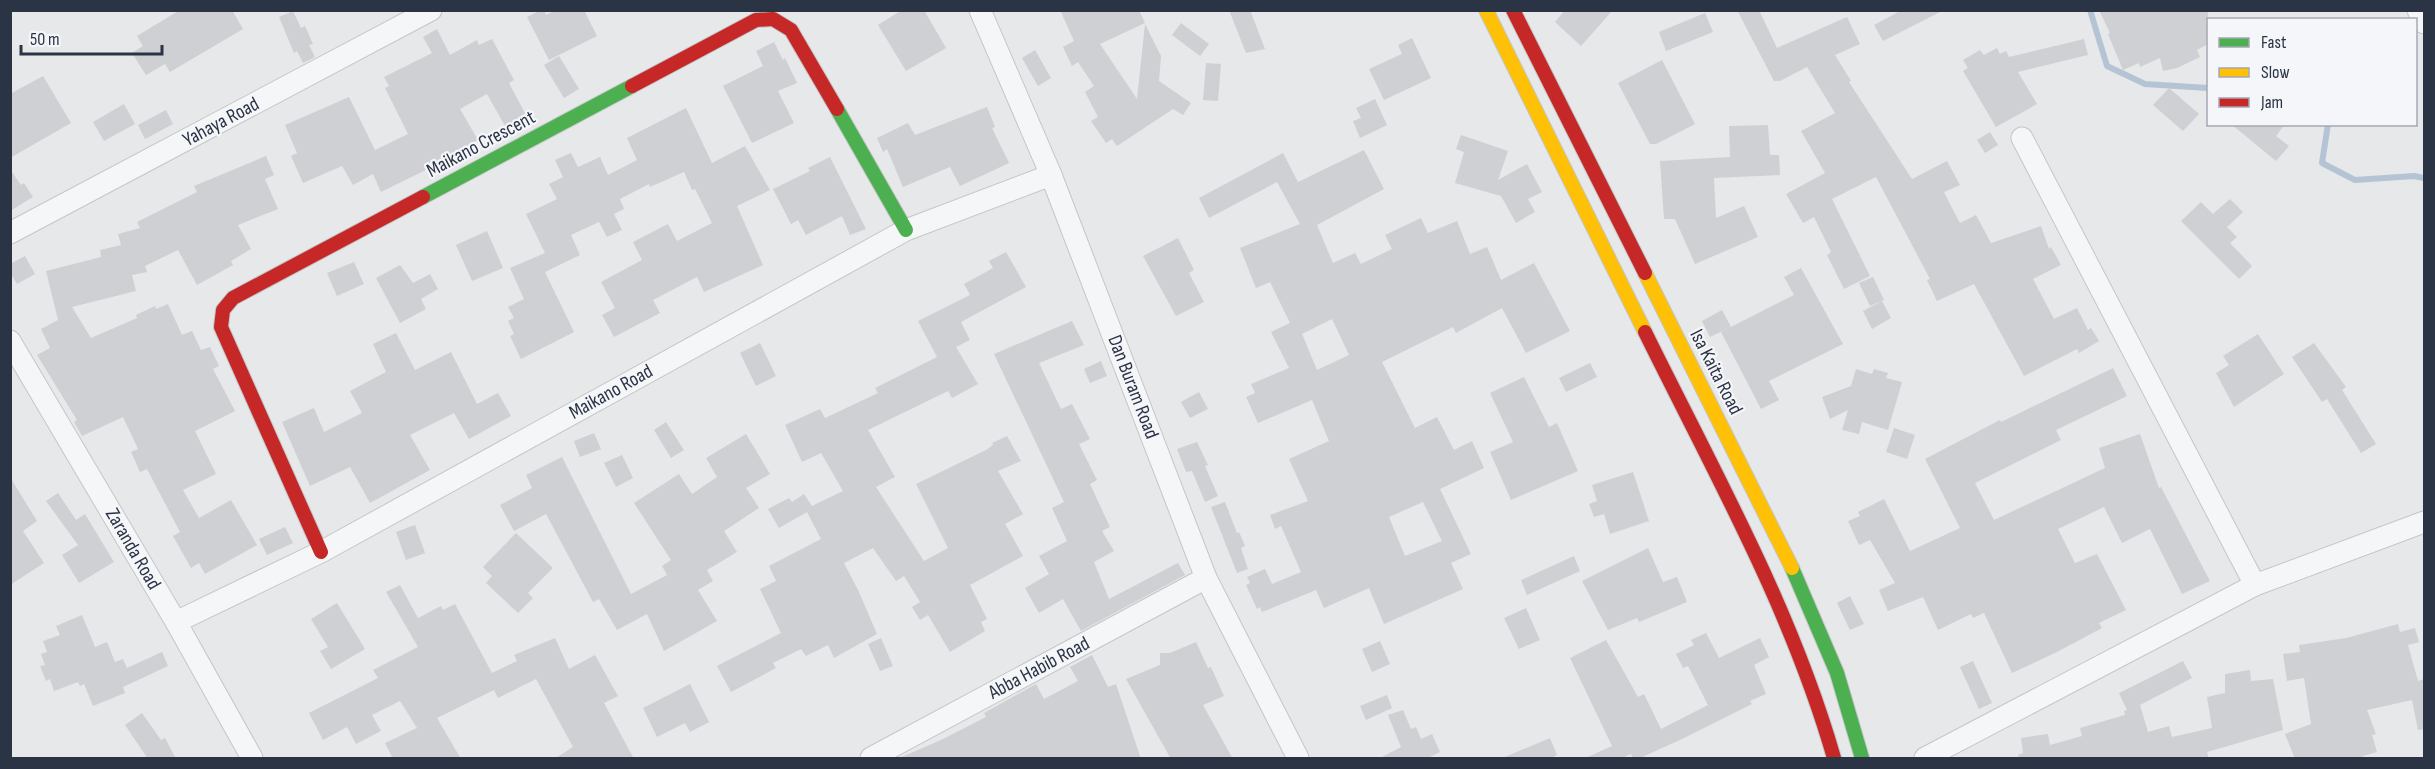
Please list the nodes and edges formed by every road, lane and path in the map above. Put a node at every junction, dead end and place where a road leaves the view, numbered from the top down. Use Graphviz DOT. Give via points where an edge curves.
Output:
graph roads {
  1 [pos="431,10"];
  2 [pos="980,10"];
  3 [pos="1486,10"];
  4 [pos="1513,10"];
  5 [pos="2418,10"];
  6 [pos="2424,23"];
  7 [pos="2022,138"];
  8 [pos="1051,175"];
  9 [pos="906,230"];
  10 [pos="10,233"];
  11 [pos="10,341"];
  12 [pos="2424,521"];
  13 [pos="1771,525"];
  14 [pos="1746,537"];
  15 [pos="321,552"];
  16 [pos="1206,578"];
  17 [pos="2255,585"];
  18 [pos="176,622"];
  19 [pos="252,759"];
  20 [pos="872,759"];
  21 [pos="1298,759"];
  22 [pos="1834,759"];
  23 [pos="1862,759"];
  24 [pos="1925,759"];
  1 -- 10 [label="street, Yahaya Road"];
  2 -- 8 [label="street, Dan Buram Road"];
  3 -- 14 [label="main road"];
  4 -- 13 [label="main road, Isa Kaita Road"];
  5 -- 6 [label="street"];
  7 -- 17 [label="street"];
  8 -- 9 [label="street, Maikano Road"];
  8 -- 16 [label="street, Dan Buram Road"];
  9 -- 15 [label="street, Maikano Road"];
  9 -- 15 [label="main road, Maikano Crescent" via="791,30 774,19 756,20 233,298 223,310 221,327"];
  11 -- 18 [label="street, Zaranda Road"];
  12 -- 17 [label="street"];
  13 -- 14 [label="main road"];
  13 -- 23 [label="main road, Isa Kaita Road" via="1827,645"];
  14 -- 22 [label="main road" via="1801,654"];
  15 -- 18 [label="street, Maikano Road"];
  16 -- 20 [label="street, Abba Habib Road"];
  16 -- 21 [label="street, Dan Buram Road"];
  17 -- 24 [label="street"];
  18 -- 19 [label="street, Zaranda Road"];
}
